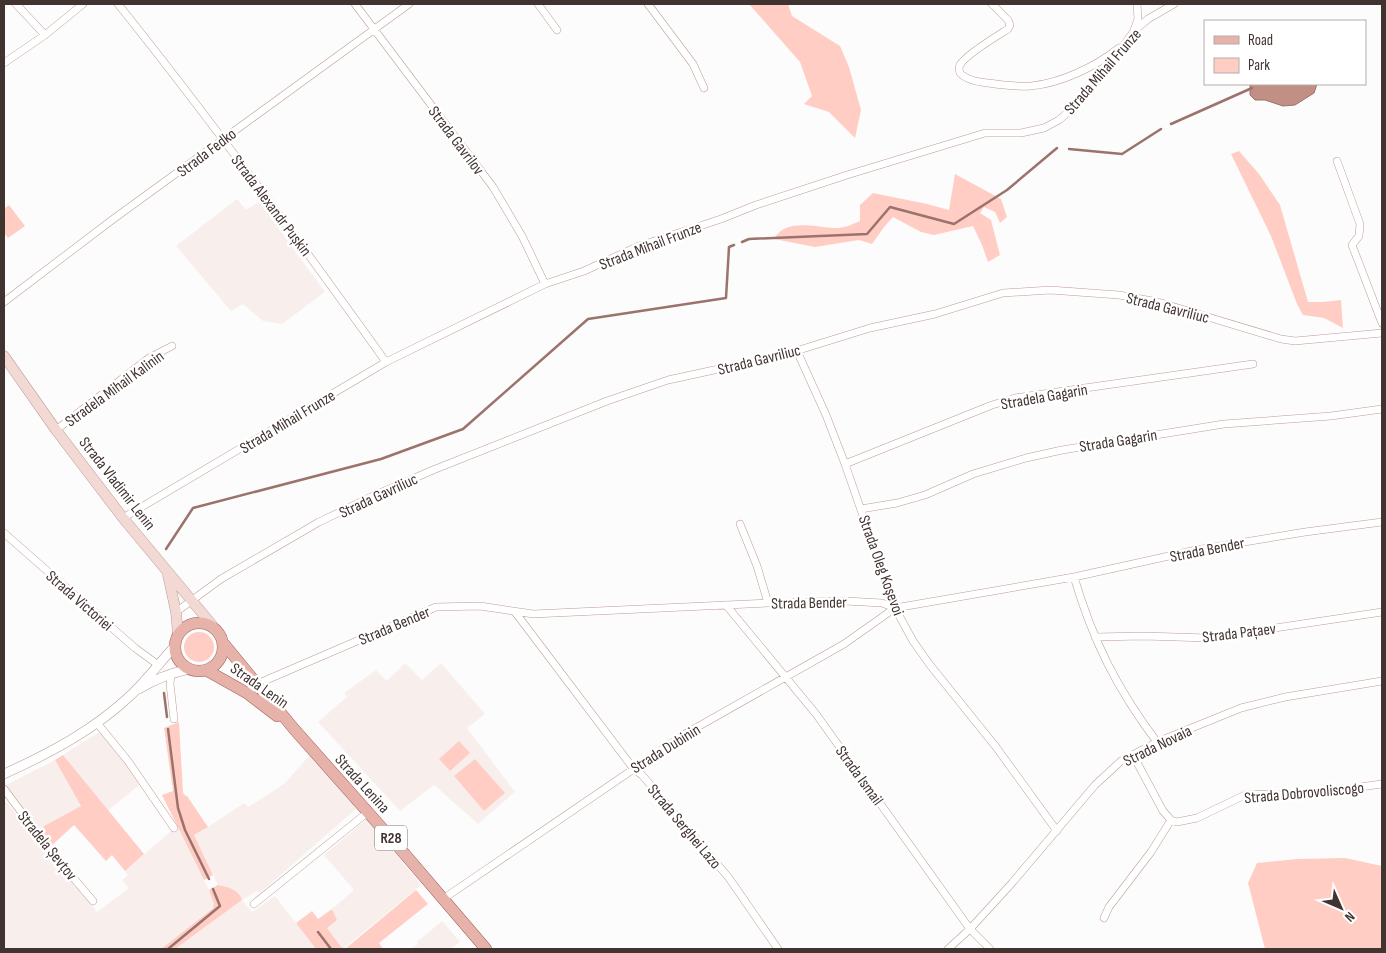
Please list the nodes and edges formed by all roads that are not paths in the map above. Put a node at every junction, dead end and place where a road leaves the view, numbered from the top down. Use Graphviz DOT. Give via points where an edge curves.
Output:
graph roads {
  1 [pos="16,4"];
  2 [pos="83,4"];
  3 [pos="118,4"];
  4 [pos="356,4"];
  5 [pos="409,4"];
  6 [pos="538,4"];
  7 [pos="648,4"];
  8 [pos="992,4"];
  9 [pos="1137,4"];
  10 [pos="1174,4"];
  11 [pos="374,30"];
  12 [pos="557,30"];
  13 [pos="1134,30"];
  14 [pos="45,35"];
  15 [pos="1125,43"];
  16 [pos="4,63"];
  17 [pos="704,88"];
  18 [pos="222,139"];
  19 [pos="1337,161"];
  20 [pos="545,284"];
  21 [pos="4,302"];
  22 [pos="1382,323"];
  23 [pos="1382,333"];
  24 [pos="172,346"];
  25 [pos="797,351"];
  26 [pos="4,356"];
  27 [pos="386,362"];
  28 [pos="1253,364"];
  29 [pos="1382,409"];
  30 [pos="56,430"];
  31 [pos="845,464"];
  32 [pos="861,508"];
  33 [pos="123,518"];
  34 [pos="1382,522"];
  35 [pos="740,524"];
  36 [pos="4,533"];
  37 [pos="167,572"];
  38 [pos="1074,577"];
  39 [pos="191,600"];
  40 [pos="768,603"];
  41 [pos="726,605"];
  42 [pos="895,608"];
  43 [pos="176,612"];
  44 [pos="515,612"];
  45 [pos="1382,612"];
  46 [pos="212,625"];
  47 [pos="1095,637"];
  48 [pos="176,640"];
  49 [pos="224,644"];
  50 [pos="157,664"];
  51 [pos="189,669"];
  52 [pos="206,670"];
  53 [pos="172,673"];
  54 [pos="787,677"];
  55 [pos="1382,681"];
  56 [pos="257,684"];
  57 [pos="246,692"];
  58 [pos="133,693"];
  59 [pos="174,719"];
  60 [pos="97,723"];
  61 [pos="294,730"];
  62 [pos="1157,742"];
  63 [pos="1133,754"];
  64 [pos="633,768"];
  65 [pos="4,774"];
  66 [pos="1382,784"];
  67 [pos="4,789"];
  68 [pos="368,812"];
  69 [pos="1171,820"];
  70 [pos="174,828"];
  71 [pos="1057,831"];
  72 [pos="443,899"];
  73 [pos="93,901"];
  74 [pos="254,904"];
  75 [pos="1104,918"];
  76 [pos="970,929"];
  77 [pos="486,949"];
  78 [pos="778,949"];
  79 [pos="948,949"];
  80 [pos="990,949"];
  1 -- 14 [label="street"];
  2 -- 14 [label="street"];
  3 -- 18 [label="street, Strada Alexandr Pușkin"];
  4 -- 11 [label="street, Strada Gavrilov"];
  5 -- 11 [label="street, Strada Fedko"];
  6 -- 12 [label="street"];
  7 -- 17 [label="street" via="693,64"];
  8 -- 15 [label="street" via="1010,22 1009,27 959,66 962,75 970,79 1032,86 1072,75"];
  9 -- 13 [label="street" via="1138,19"];
  10 -- 13 [label="street, Strada Mihail Frunze"];
  11 -- 18 [label="street, Strada Fedko"];
  11 -- 20 [label="street, Strada Gavrilov" via="493,187"];
  13 -- 15 [label="street, Strada Mihail Frunze"];
  14 -- 16 [label="street"];
  15 -- 20 [label="street, Strada Mihail Frunze" via="1075,106 1044,128 1021,133 985,133 848,175 639,246"];
  18 -- 21 [label="street, Strada Fedko"];
  18 -- 27 [label="street, Strada Alexandr Pușkin"];
  19 -- 22 [label="street" via="1360,224 1359,236 1352,245"];
  20 -- 27 [label="street, Strada Mihail Frunze"];
  23 -- 25 [label="street, Strada Gavriliuc" via="1295,341 1158,302 1119,295 1050,290 1004,293"];
  24 -- 30 [label="street, Stradela Mihail Kalinin" via="149,358"];
  25 -- 31 [label="street, Strada Oleg Koşevoi"];
  25 -- 39 [label="street, Strada Gavriliuc" via="647,386 433,470 319,522"];
  26 -- 30 [label="main road, Strada Vladimir Lenin"];
  27 -- 33 [label="street, Strada Mihail Frunze"];
  28 -- 31 [label="street, Stradela Gagarin" via="1015,398"];
  29 -- 32 [label="street, Strada Gagarin" via="1224,424 1062,450 973,474 924,495"];
  30 -- 33 [label="main road, Strada Vladimir Lenin"];
  31 -- 32 [label="street, Strada Oleg Koşevoi"];
  32 -- 42 [label="street, Strada Oleg Koşevoi"];
  33 -- 37 [label="main road, Strada Vladimir Lenin"];
  34 -- 38 [label="street, Strada Bender" via="1196,550"];
  35 -- 40 [label="street"];
  36 -- 50 [label="street, Strada Victoriei"];
  37 -- 39 [label="main road, Strada Vladimir Lenin"];
  37 -- 43 [label="main road"];
  38 -- 42 [label="street, Strada Bender"];
  38 -- 47 [label="street"];
  39 -- 43 [label="street, Strada Gavriliuc"];
  39 -- 46 [label="main road, Strada Vladimir Lenin"];
  40 -- 41 [label="street, Strada Bender"];
  40 -- 42 [label="street, Strada Bender" via="873,602"];
  41 -- 44 [label="street, Strada Bender" via="550,614"];
  41 -- 54 [label="street, Strada Ismail"];
  42 -- 54 [label="street, Strada Dubinin" via="844,644"];
  42 -- 71 [label="street, Strada Oleg Koşevoi" via="930,666 996,747"];
  43 -- 48 [label="main road"];
  44 -- 56 [label="street, Strada Bender" via="480,606 436,607"];
  44 -- 64 [label="street, Strada Serghei Lazo"];
  45 -- 47 [label="street, Strada Pațaev" via="1208,638"];
  46 -- 48 [label="main road" via="204,622 189,624 182,628"];
  46 -- 49 [label="main road, R28"];
  47 -- 62 [label="street" via="1121,691"];
  48 -- 50 [label="street"];
  48 -- 51 [label="main road" via="178,660"];
  49 -- 52 [label="main road" via="220,660"];
  49 -- 56 [label="main road, R28"];
  50 -- 58 [label="street"];
  51 -- 52 [label="main road, R28"];
  51 -- 53 [label="street"];
  52 -- 57 [label="main road, Strada Lenin / R28"];
  53 -- 58 [label="street"];
  53 -- 59 [label="street"];
  54 -- 64 [label="street, Strada Dubinin" via="685,734"];
  54 -- 76 [label="street, Strada Ismail"];
  55 -- 62 [label="street, Strada Novaia" via="1257,703"];
  56 -- 57 [label="street, Strada Bender"];
  56 -- 61 [label="main road, R28"];
  57 -- 61 [label="main road, Strada Lenin / R28"];
  58 -- 60 [label="street"];
  60 -- 65 [label="street" via="64,744"];
  60 -- 70 [label="street" via="128,761"];
  61 -- 68 [label="main road, Strada Lenina / R28"];
  62 -- 63 [label="street, Strada Novaia"];
  63 -- 69 [label="street" via="1163,812"];
  63 -- 71 [label="street, Strada Novaia" via="1110,769"];
  64 -- 72 [label="street, Strada Dubinin"];
  64 -- 78 [label="street, Strada Serghei Lazo" via="729,878"];
  66 -- 69 [label="street, Strada Dobrovoliscogo" via="1300,795 1247,794 1197,818"];
  67 -- 73 [label="street, Stradela Șevțov"];
  68 -- 72 [label="main road, Strada Lenina / R28"];
  68 -- 74 [label="street"];
  69 -- 75 [label="street"];
  71 -- 76 [label="street, Strada Novaia"];
  72 -- 77 [label="main road, Strada Lenina / R28"];
  76 -- 79 [label="street, Strada Novaia"];
  76 -- 80 [label="street, Strada Ismail"];
}
